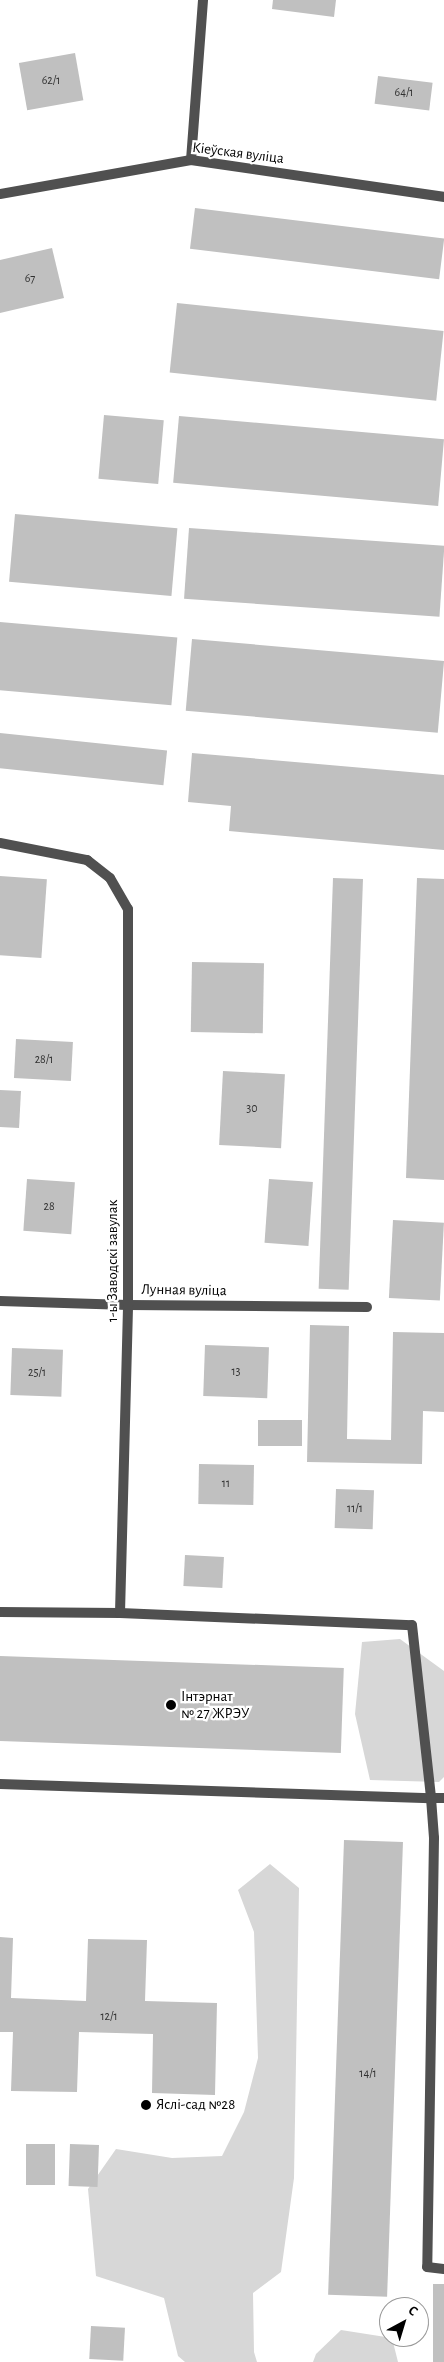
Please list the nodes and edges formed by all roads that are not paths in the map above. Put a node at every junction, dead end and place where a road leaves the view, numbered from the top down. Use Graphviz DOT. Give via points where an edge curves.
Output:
graph roads {
  1 [pos="203,0"];
  2 [pos="191,160"];
  3 [pos="0,194"];
  4 [pos="444,197"];
  5 [pos="0,843"];
  6 [pos="0,1301"];
  7 [pos="128,1305"];
  8 [pos="367,1307"];
  9 [pos="0,1612"];
  10 [pos="120,1613"];
  11 [pos="0,1784"];
  12 [pos="431,1798"];
  13 [pos="444,1798"];
  14 [pos="444,2269"];
  1 -- 2 [label="street"];
  2 -- 3 [label="street, Кіеўская вуліца"];
  2 -- 4 [label="street, Кіеўская вуліца"];
  5 -- 7 [label="street, 1-ы Заводскі завулак" via="87,860 110,878 128,909"];
  6 -- 7 [label="street, Лунная вуліца"];
  7 -- 8 [label="street, Лунная вуліца"];
  7 -- 10 [label="street, 1-ы Заводскі завулак"];
  9 -- 10 [label="street"];
  10 -- 12 [label="street" via="412,1625"];
  11 -- 12 [label="street"];
  12 -- 13 [label="street"];
  12 -- 14 [label="street" via="434,1838 426,2267"];
}
